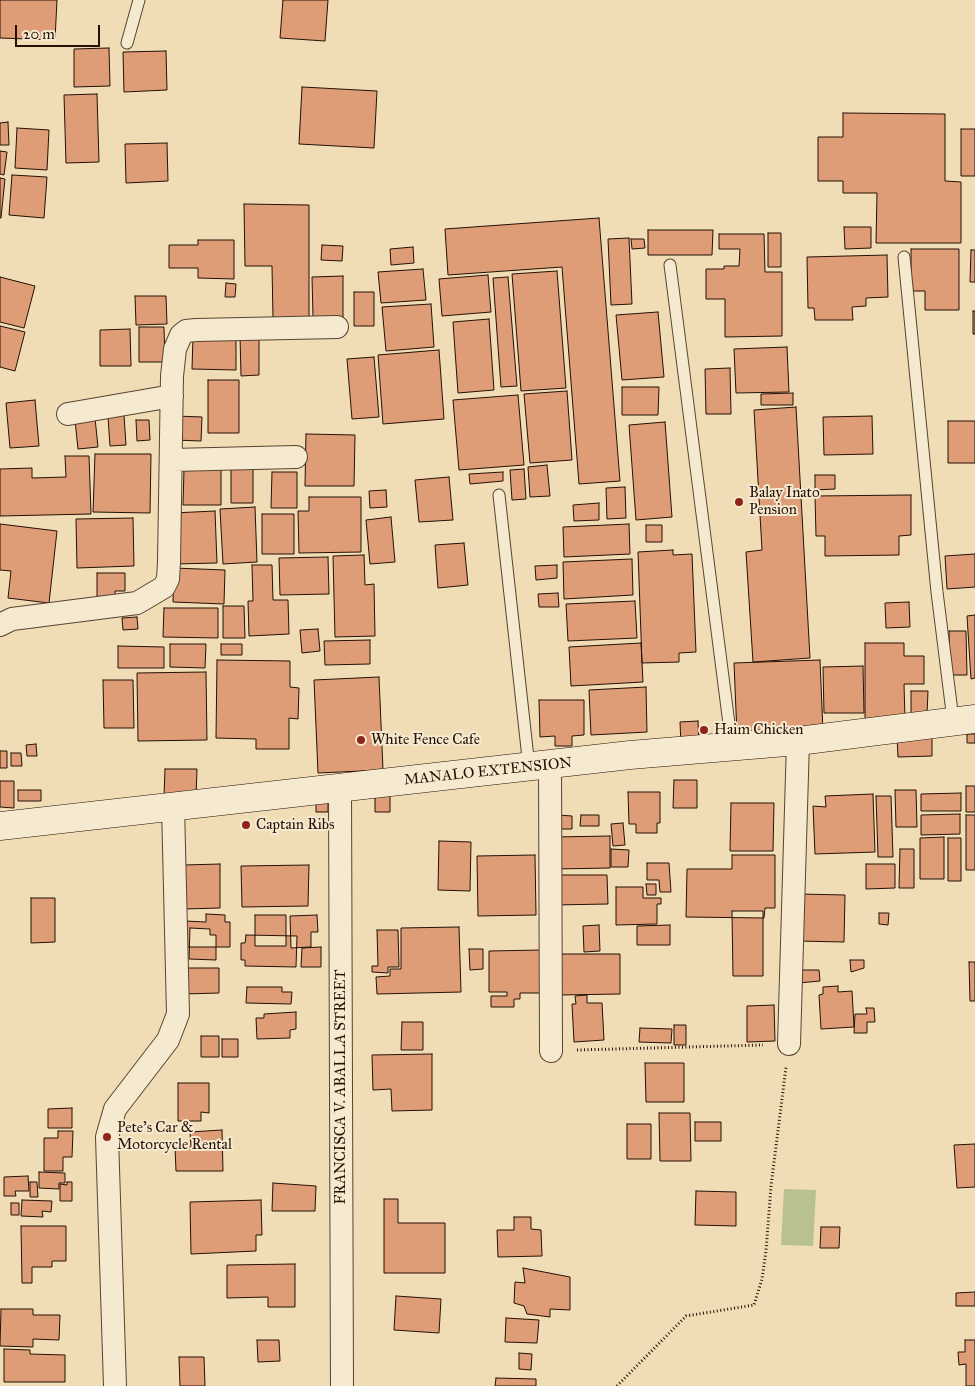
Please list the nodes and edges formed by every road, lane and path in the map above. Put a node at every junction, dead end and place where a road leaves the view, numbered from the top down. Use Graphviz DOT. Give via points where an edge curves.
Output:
graph roads {
  1 [pos="140,0"];
  2 [pos="127,42"];
  3 [pos="904,257"];
  4 [pos="670,265"];
  5 [pos="338,327"];
  6 [pos="172,396"];
  7 [pos="68,414"];
  8 [pos="296,457"];
  9 [pos="172,460"];
  10 [pos="499,495"];
  11 [pos="0,625"];
  12 [pos="964,719"];
  13 [pos="798,741"];
  14 [pos="732,747"];
  15 [pos="539,766"];
  16 [pos="340,788"];
  17 [pos="173,806"];
  18 [pos="0,826"];
  19 [pos="788,1044"];
  20 [pos="551,1051"];
  21 [pos="115,1386"];
  22 [pos="342,1386"];
  23 [pos="617,1386"];
  1 -- 2 [label="lane"];
  3 -- 12 [label="lane" via="937,592"];
  4 -- 14 [label="lane"];
  5 -- 6 [label="street" via="186,331 180,335 175,348"];
  6 -- 7 [label="street"];
  6 -- 9 [label="street"];
  8 -- 9 [label="street"];
  9 -- 11 [label="street" via="168,579 164,587 136,603 12,619"];
  10 -- 15 [label="lane"];
  12 -- 13 [label="street, MANALO EXTENSION"];
  13 -- 14 [label="street, MANALO EXTENSION"];
  13 -- 19 [label="street"];
  14 -- 15 [label="street, MANALO EXTENSION"];
  15 -- 16 [label="street, MANALO EXTENSION"];
  15 -- 20 [label="street"];
  16 -- 17 [label="street, MANALO EXTENSION"];
  16 -- 22 [label="street, FRANCISCA V. ABALLA STREET"];
  17 -- 18 [label="street, MANALO EXTENSION"];
  17 -- 21 [label="street" via="178,1014 168,1040 114,1109 107,1137"];
  19 -- 20 [label="path"];
  19 -- 23 [label="path" via="766,1251 754,1304 686,1316"];
}
